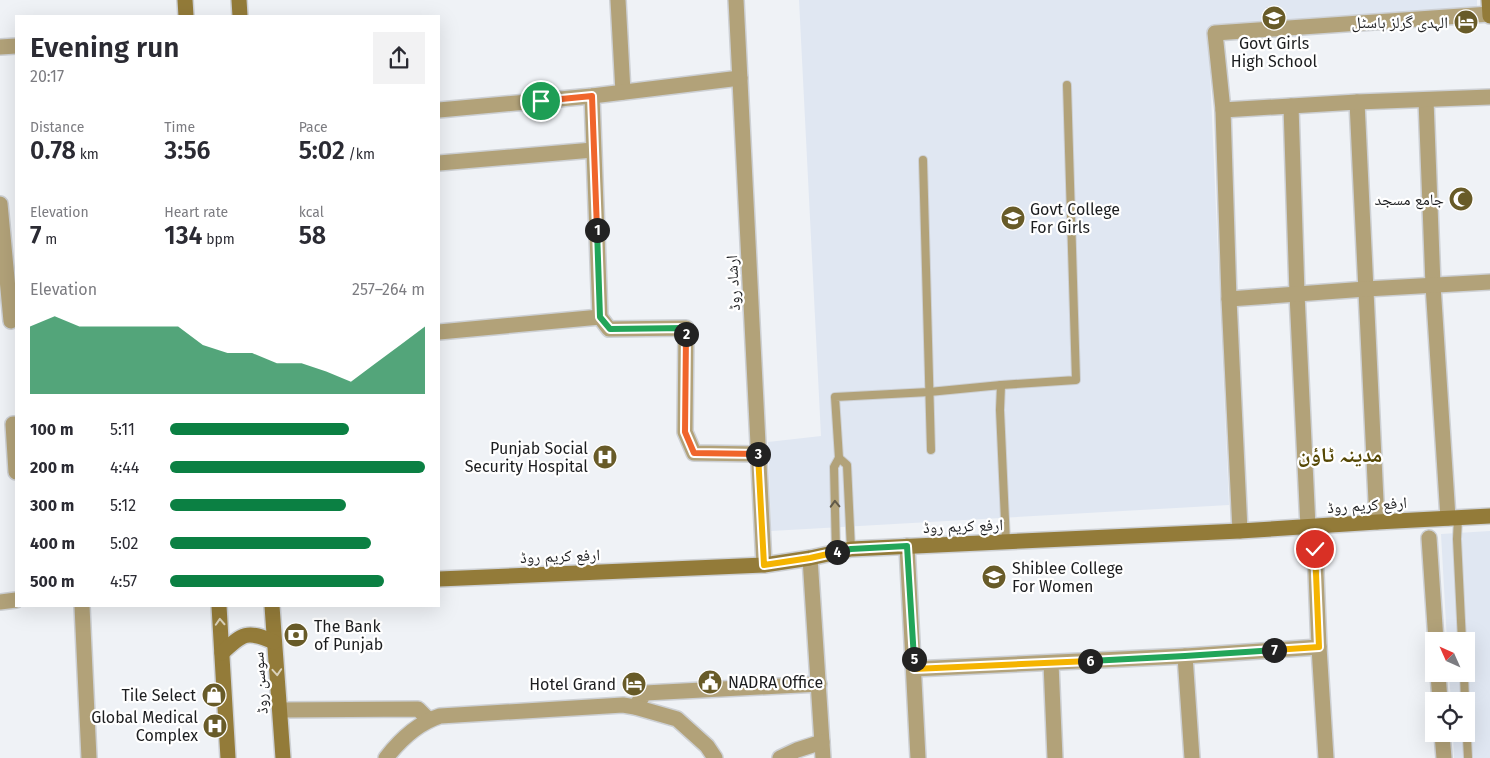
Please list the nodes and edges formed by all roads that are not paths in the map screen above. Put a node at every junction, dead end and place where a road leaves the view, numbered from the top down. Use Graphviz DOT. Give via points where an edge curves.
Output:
graph roads {
  1 [pos="185,0"];
  2 [pos="239,0"];
  3 [pos="618,0"];
  4 [pos="736,0"];
  5 [pos="1489,0"];
  6 [pos="186,15"];
  7 [pos="240,15"];
  8 [pos="1490,15"];
  9 [pos="15,46"];
  10 [pos="0,47"];
  11 [pos="740,78"];
  12 [pos="1067,85"];
  13 [pos="623,92"];
  14 [pos="592,96"];
  15 [pos="1490,97"];
  16 [pos="1426,100"];
  17 [pos="1357,102"];
  18 [pos="1291,106"];
  19 [pos="440,110"];
  20 [pos="1223,110"];
  21 [pos="594,150"];
  22 [pos="923,160"];
  23 [pos="440,163"];
  24 [pos="0,204"];
  25 [pos="1490,282"];
  26 [pos="1434,285"];
  27 [pos="1366,289"];
  28 [pos="1297,294"];
  29 [pos="1230,299"];
  30 [pos="600,317"];
  31 [pos="11,321"];
  32 [pos="440,332"];
  33 [pos="1001,385"];
  34 [pos="929,392"];
  35 [pos="10,424"];
  36 [pos="931,450"];
  37 [pos="758,454"];
  38 [pos="839,458"];
  39 [pos="15,464"];
  40 [pos="1490,516"];
  41 [pos="1453,518"];
  42 [pos="1377,522"];
  43 [pos="1308,527"];
  44 [pos="1240,531"];
  45 [pos="1429,538"];
  46 [pos="1006,542"];
  47 [pos="907,546"];
  48 [pos="851,549"];
  49 [pos="1315,549"];
  50 [pos="836,552"];
  51 [pos="810,558"];
  52 [pos="764,565"];
  53 [pos="440,578"];
  54 [pos="15,600"];
  55 [pos="0,602"];
  56 [pos="82,607"];
  57 [pos="219,607"];
  58 [pos="272,607"];
  59 [pos="1435,632"];
  60 [pos="1461,632"];
  61 [pos="274,642"];
  62 [pos="1319,647"];
  63 [pos="222,653"];
  64 [pos="1185,656"];
  65 [pos="1051,663"];
  66 [pos="914,669"];
  67 [pos="819,684"];
  68 [pos="635,707"];
  69 [pos="280,710"];
  70 [pos="429,720"];
  71 [pos="822,742"];
  72 [pos="1443,742"];
  73 [pos="1467,742"];
  74 [pos="89,758"];
  75 [pos="228,758"];
  76 [pos="283,758"];
  77 [pos="386,758"];
  78 [pos="715,758"];
  79 [pos="780,758"];
  80 [pos="823,758"];
  81 [pos="918,758"];
  82 [pos="1055,758"];
  83 [pos="1192,758"];
  84 [pos="1326,758"];
  85 [pos="1444,758"];
  86 [pos="1468,758"];
  1 -- 6 [label="street"];
  2 -- 7 [label="street"];
  3 -- 13 [label="street"];
  4 -- 11 [label="street, ارشاد روڈ"];
  5 -- 8 [label="street"];
  8 -- 20 [label="street" via="1216,33"];
  9 -- 10 [label="street"];
  11 -- 13 [label="street"];
  11 -- 37 [label="street, ارشاد روڈ"];
  12 -- 33 [label="lane" via="1076,380"];
  13 -- 14 [label="street"];
  14 -- 19 [label="street"];
  14 -- 21 [label="street"];
  15 -- 16 [label="street"];
  16 -- 17 [label="street"];
  16 -- 26 [label="street"];
  17 -- 18 [label="street"];
  17 -- 27 [label="street"];
  18 -- 20 [label="street"];
  18 -- 28 [label="street"];
  20 -- 29 [label="street"];
  21 -- 23 [label="street"];
  21 -- 30 [label="street"];
  22 -- 34 [label="lane"];
  24 -- 31 [label="street"];
  25 -- 26 [label="street"];
  26 -- 27 [label="street"];
  26 -- 41 [label="street"];
  27 -- 28 [label="street"];
  27 -- 42 [label="street"];
  28 -- 29 [label="street"];
  28 -- 43 [label="street"];
  29 -- 44 [label="street"];
  30 -- 32 [label="street"];
  30 -- 37 [label="street" via="610,329 686,328 685,432 694,453"];
  33 -- 34 [label="lane"];
  33 -- 46 [label="lane"];
  34 -- 36 [label="lane"];
  34 -- 38 [label="lane" via="835,397"];
  35 -- 39 [label="street"];
  37 -- 52 [label="street, ارشاد روڈ"];
  38 -- 48 [label="lane" via="847,465"];
  50 -- 38 [label="lane, one-way" via="834,467"];
  40 -- 41 [label="street, ارفع کریم روڈ"];
  41 -- 42 [label="street, ارفع کریم روڈ"];
  41 -- 60 [label="lane"];
  42 -- 43 [label="street, ارفع کریم روڈ"];
  43 -- 44 [label="street, ارفع کریم روڈ"];
  44 -- 46 [label="street, ارفع کریم روڈ"];
  45 -- 59 [label="street"];
  46 -- 47 [label="street, ارفع کریم روڈ"];
  47 -- 48 [label="street, ارفع کریم روڈ"];
  47 -- 66 [label="street"];
  48 -- 50 [label="street, ارفع کریم روڈ"];
  49 -- 62 [label="street"];
  50 -- 51 [label="street, ارفع کریم روڈ"];
  51 -- 52 [label="street, ارفع کریم روڈ"];
  51 -- 67 [label="street"];
  52 -- 53 [label="street, ارفع کریم روڈ"];
  54 -- 55 [label="street"];
  56 -- 74 [label="street"];
  63 -- 57 [label="street, one-way"];
  58 -- 61 [label="street, سوسن روڈ"];
  61 -- 63 [label="street" via="248,634"];
  61 -- 69 [label="street, سوسن روڈ, one-way"];
  62 -- 64 [label="street"];
  62 -- 84 [label="street"];
  63 -- 75 [label="street"];
  64 -- 65 [label="street"];
  64 -- 83 [label="street"];
  65 -- 66 [label="street"];
  65 -- 82 [label="street"];
  66 -- 81 [label="street"];
  67 -- 68 [label="street" via="645,693"];
  67 -- 71 [label="street"];
  68 -- 70 [label="street" via="623,705 440,716"];
  68 -- 78 [label="street" via="677,719 707,746"];
  69 -- 70 [label="street" via="418,709"];
  69 -- 76 [label="street, سوسن روڈ"];
  70 -- 77 [label="street" via="399,742"];
  71 -- 79 [label="street"];
  71 -- 80 [label="street"];
  72 -- 85 [label="street"];
  73 -- 86 [label="lane"];
}
